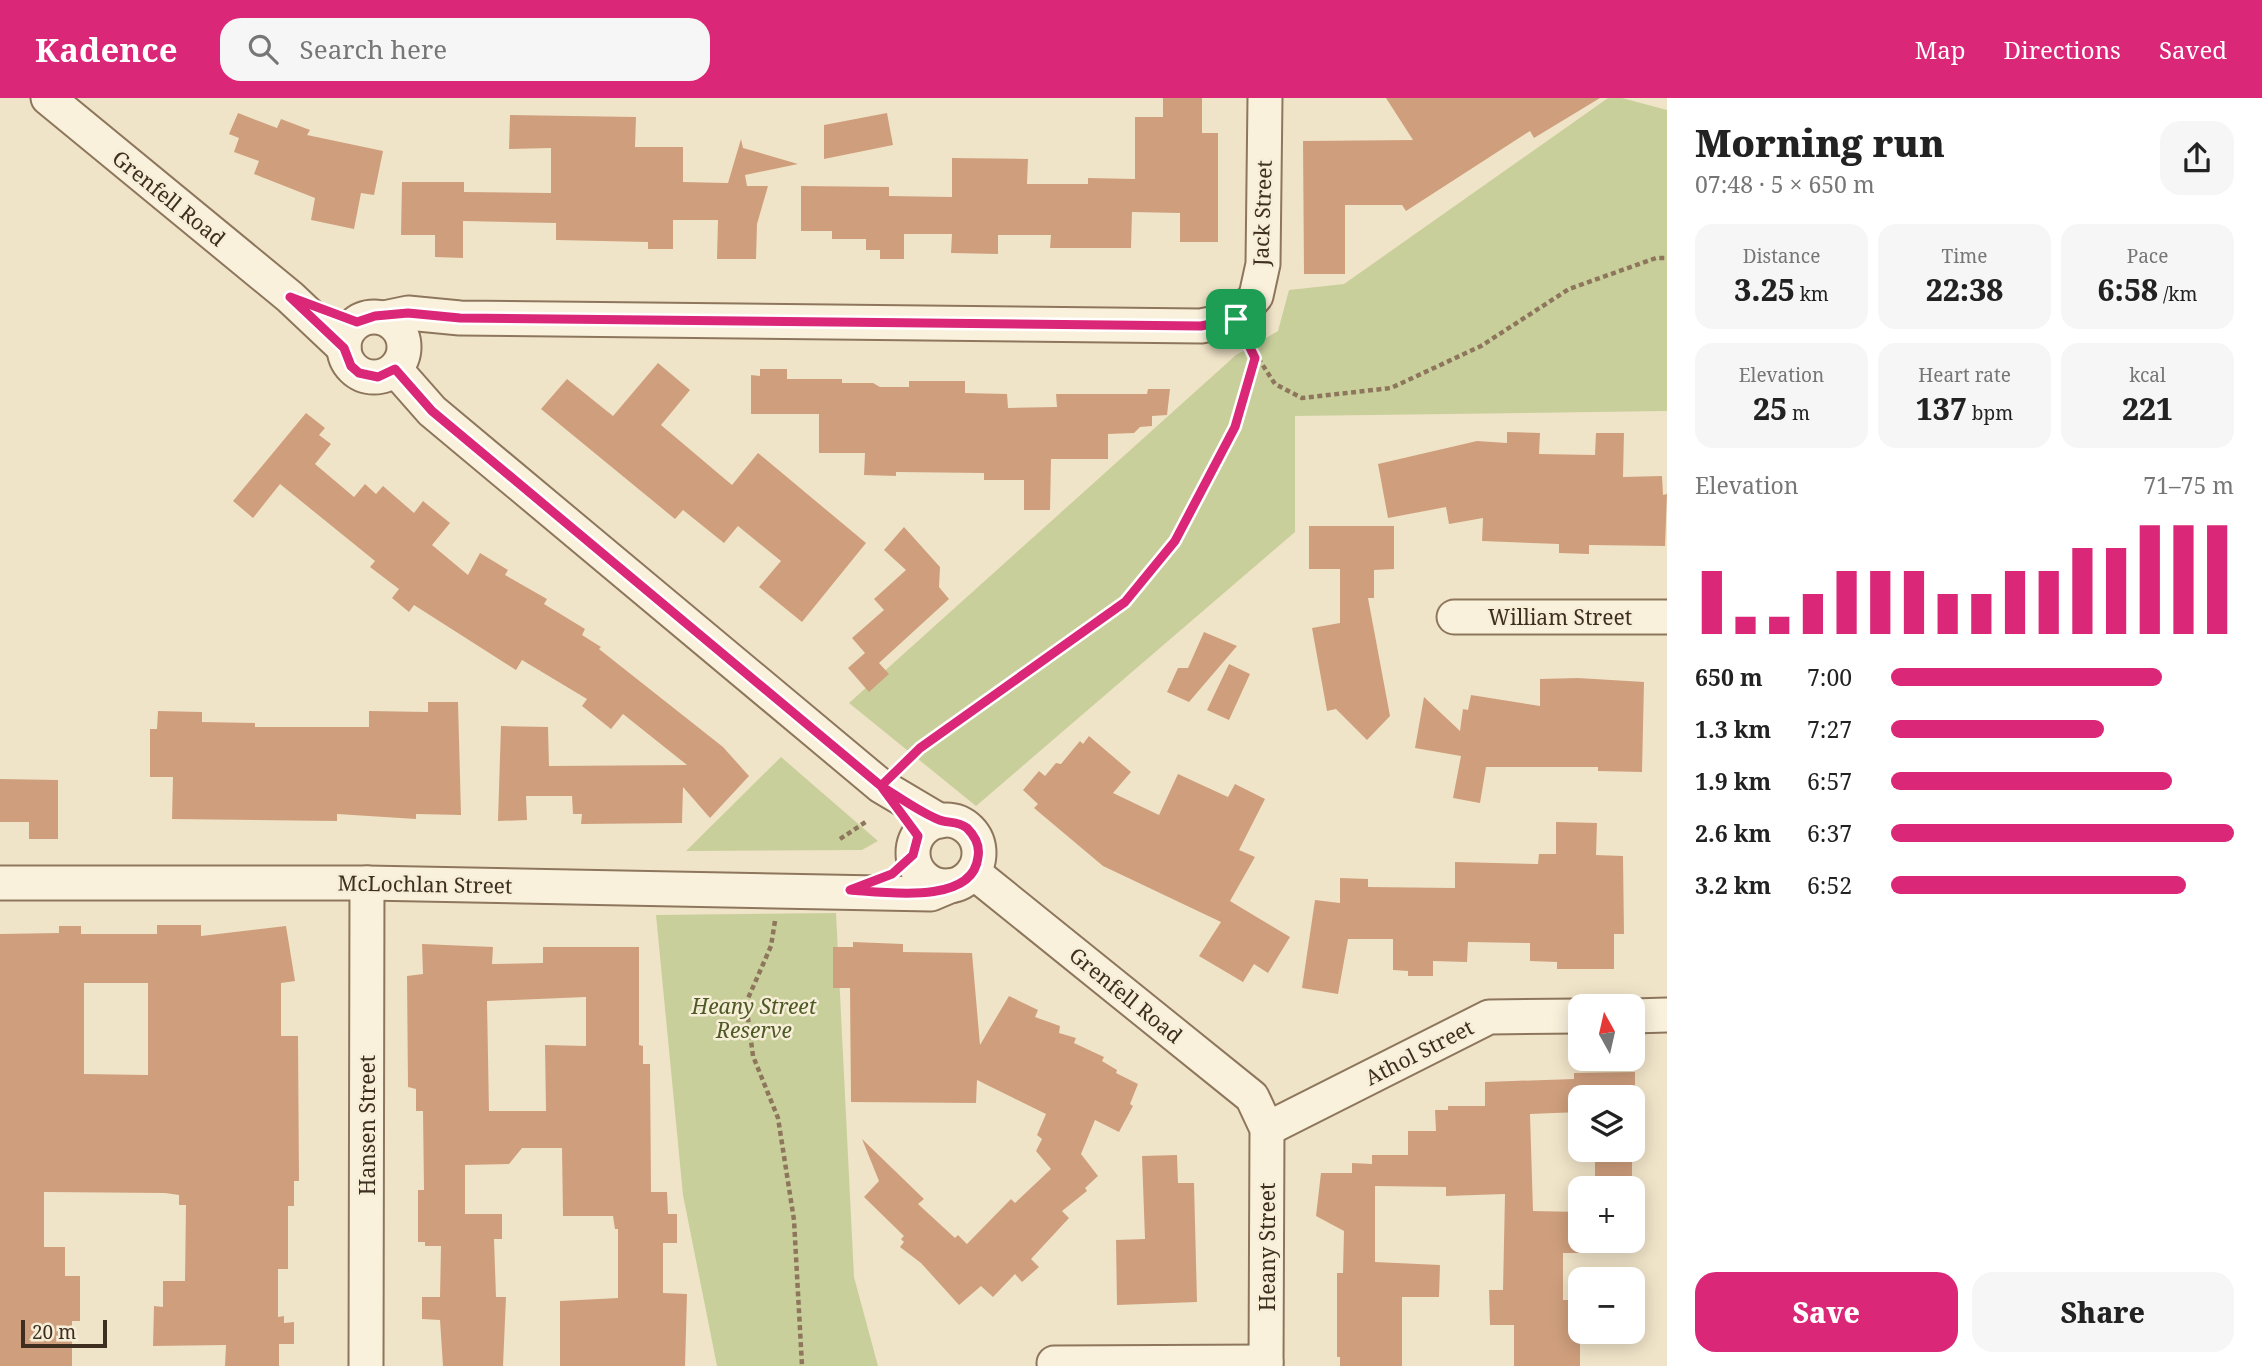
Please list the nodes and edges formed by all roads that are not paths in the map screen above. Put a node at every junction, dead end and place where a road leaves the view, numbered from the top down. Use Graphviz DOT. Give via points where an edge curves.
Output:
graph roads {
  1 [pos="48,98"];
  2 [pos="1265,98"];
  3 [pos="460,318"];
  4 [pos="362,329"];
  5 [pos="400,360"];
  6 [pos="1454,617"];
  7 [pos="1667,617"];
  8 [pos="923,837"];
  9 [pos="962,879"];
  10 [pos="0,883"];
  11 [pos="367,883"];
  12 [pos="850,890"];
  13 [pos="1568,1016"];
  14 [pos="1645,1016"];
  15 [pos="1667,1016"];
  16 [pos="1267,1129"];
  17 [pos="1054,1363"];
  18 [pos="1266,1364"];
  19 [pos="366,1366"];
  1 -- 4 [label="street, Grenfell Road" via="290,297"];
  2 -- 3 [label="street, Jack Street" via="1263,264 1256,296 1236,319 1187,326"];
  3 -- 4 [label="street" via="408,313"];
  3 -- 5 [label="street"];
  4 -- 5 [label="street" via="398,327 405,343"];
  4 -- 5 [label="street" via="351,366 359,373 378,377"];
  5 -- 8 [label="street" via="432,411 881,786"];
  6 -- 7 [label="street, William Street"];
  8 -- 9 [label="street" via="915,866 929,882"];
  8 -- 9 [label="street" via="961,824 976,840 978,861"];
  8 -- 12 [label="street, McLochlan Street" via="892,874"];
  9 -- 12 [label="street, McLochlan Street" via="931,894"];
  9 -- 16 [label="street, Grenfell Road" via="1252,1097"];
  10 -- 11 [label="street, McLochlan Street"];
  11 -- 12 [label="street, McLochlan Street"];
  11 -- 19 [label="street, Hansen Street"];
  13 -- 16 [label="street, Athol Street" via="1489,1017"];
  14 -- 15 [label="street"];
  16 -- 18 [label="street, Heany Street"];
  17 -- 18 [label="street"];
}
